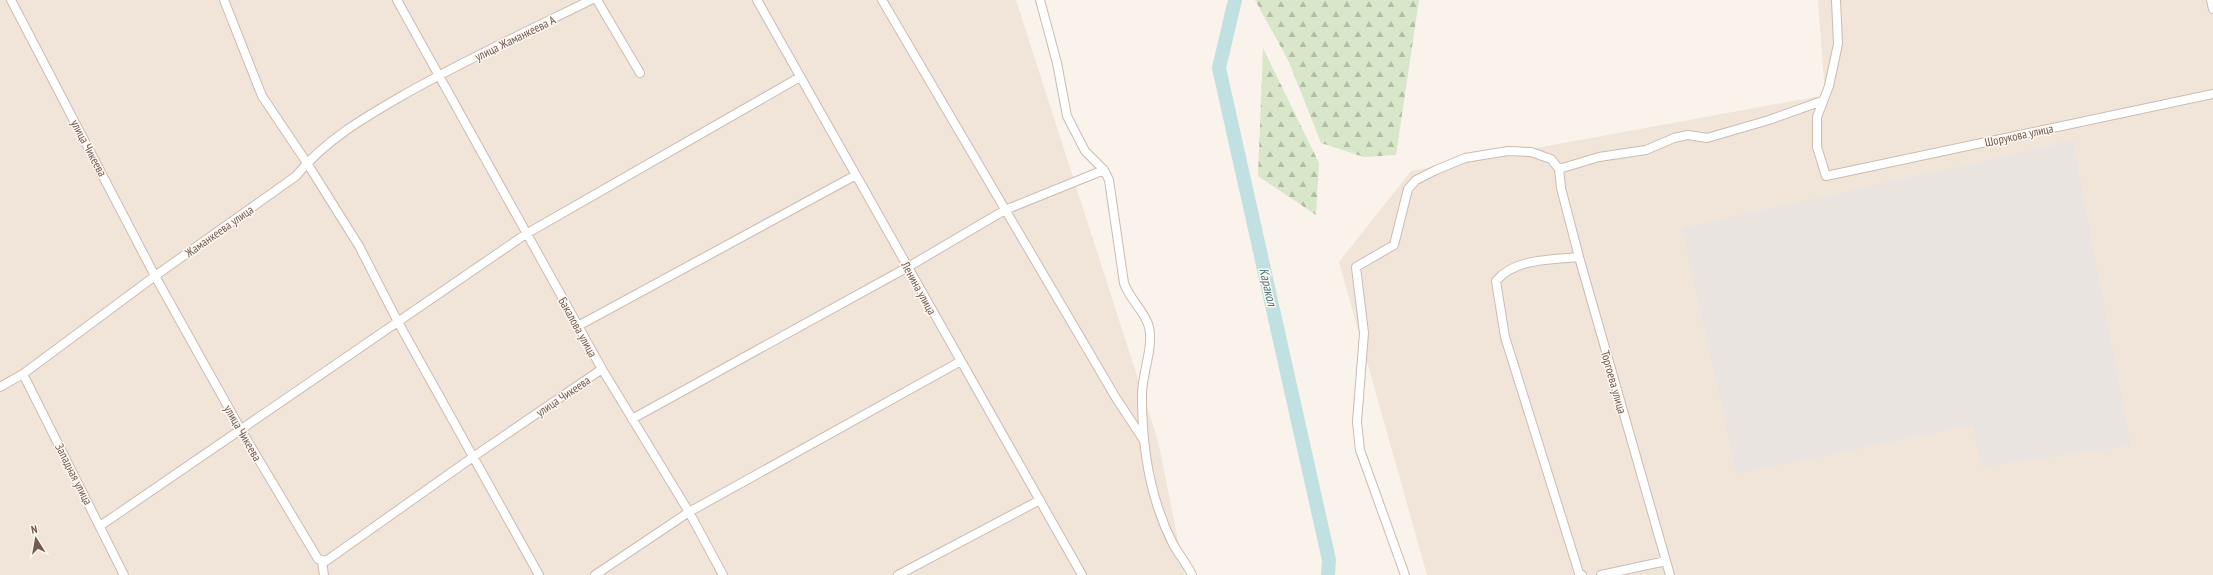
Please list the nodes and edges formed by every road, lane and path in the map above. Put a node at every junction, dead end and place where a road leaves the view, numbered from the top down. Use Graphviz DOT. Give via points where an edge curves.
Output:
graph roads {
  1 [pos="11,0"];
  2 [pos="224,0"];
  3 [pos="397,0"];
  4 [pos="591,0"];
  5 [pos="597,0"];
  6 [pos="757,0"];
  7 [pos="882,0"];
  8 [pos="1040,0"];
  9 [pos="1836,0"];
  10 [pos="2211,0"];
  11 [pos="2213,9"];
  12 [pos="640,73"];
  13 [pos="438,76"];
  14 [pos="800,77"];
  15 [pos="2213,94"];
  16 [pos="1822,101"];
  17 [pos="307,162"];
  18 [pos="1559,169"];
  19 [pos="1104,170"];
  20 [pos="856,175"];
  21 [pos="1005,210"];
  22 [pos="526,234"];
  23 [pos="1579,257"];
  24 [pos="908,268"];
  25 [pos="155,276"];
  26 [pos="398,322"];
  27 [pos="578,326"];
  28 [pos="961,361"];
  29 [pos="602,369"];
  30 [pos="23,374"];
  31 [pos="0,387"];
  32 [pos="632,419"];
  33 [pos="241,430"];
  34 [pos="1144,440"];
  35 [pos="473,457"];
  36 [pos="1040,500"];
  37 [pos="689,512"];
  38 [pos="100,526"];
  39 [pos="1666,561"];
  40 [pos="322,562"];
  41 [pos="124,575"];
  42 [pos="324,575"];
  43 [pos="539,575"];
  44 [pos="595,575"];
  45 [pos="723,575"];
  46 [pos="898,575"];
  47 [pos="1082,575"];
  48 [pos="1192,575"];
  49 [pos="1405,575"];
  50 [pos="1582,575"];
  51 [pos="1601,575"];
  52 [pos="1670,575"];
  1 -- 25 [label="street, улица Чикеева"];
  2 -- 17 [label="street" via="262,96"];
  3 -- 13 [label="street, Бакалова улица"];
  4 -- 13 [label="street, улица Жаманкеева А"];
  5 -- 12 [label="street"];
  6 -- 14 [label="street, Ленина улица"];
  7 -- 21 [label="street"];
  8 -- 19 [label="street" via="1058,64 1067,116 1085,151"];
  9 -- 16 [label="street" via="1838,44 1829,86"];
  10 -- 11 [label="street"];
  13 -- 17 [label="street, Жаманкеева улица" via="355,122"];
  13 -- 22 [label="street, Бакалова улица"];
  14 -- 20 [label="street, Ленина улица"];
  14 -- 22 [label="street"];
  15 -- 16 [label="street, Шорукова улица" via="1826,176 1817,147 1817,117"];
  16 -- 18 [label="street" via="1707,138 1688,135 1646,150 1599,157"];
  17 -- 25 [label="street, Жаманкеева улица" via="296,176"];
  17 -- 26 [label="street" via="358,246"];
  18 -- 23 [label="street, Торгоева улица" via="1561,188"];
  18 -- 49 [label="street" via="1551,159 1531,152 1508,151 1466,158 1436,170 1416,180 1408,189 1394,245 1356,267 1364,333 1358,422 1360,450"];
  19 -- 21 [label="street"];
  19 -- 34 [label="street" via="1112,198 1124,283 1127,293 1149,327 1141,395"];
  20 -- 24 [label="street, Ленина улица"];
  20 -- 27 [label="street"];
  21 -- 24 [label="street"];
  21 -- 34 [label="street" via="1116,398"];
  22 -- 26 [label="street"];
  22 -- 27 [label="street, Бакалова улица"];
  23 -- 39 [label="street, Торгоева улица"];
  23 -- 50 [label="street" via="1545,260 1512,267 1496,280 1505,337 1579,573"];
  24 -- 28 [label="street, Ленина улица"];
  24 -- 32 [label="street"];
  25 -- 30 [label="street, Жаманкеева улица"];
  25 -- 33 [label="street, улица Чикеева"];
  26 -- 33 [label="street"];
  26 -- 35 [label="street"];
  27 -- 29 [label="street, Бакалова улица"];
  28 -- 36 [label="street, Ленина улица"];
  28 -- 37 [label="street"];
  29 -- 32 [label="street, Бакалова улица"];
  29 -- 35 [label="street, улица Чикеева"];
  30 -- 31 [label="street, Жаманкеева улица"];
  30 -- 38 [label="street, Западная улица"];
  32 -- 37 [label="street, Бакалова улица"];
  33 -- 38 [label="street"];
  33 -- 40 [label="street, улица Чикеева"];
  34 -- 48 [label="street" via="1154,493 1162,518"];
  35 -- 40 [label="street, улица Чикеева"];
  35 -- 43 [label="street"];
  36 -- 46 [label="street"];
  36 -- 47 [label="street, Ленина улица"];
  37 -- 44 [label="street"];
  37 -- 45 [label="street, Бакалова улица"];
  38 -- 41 [label="street, Западная улица"];
  39 -- 51 [label="street"];
  39 -- 52 [label="street, Торгоева улица"];
  40 -- 42 [label="street"];
}
